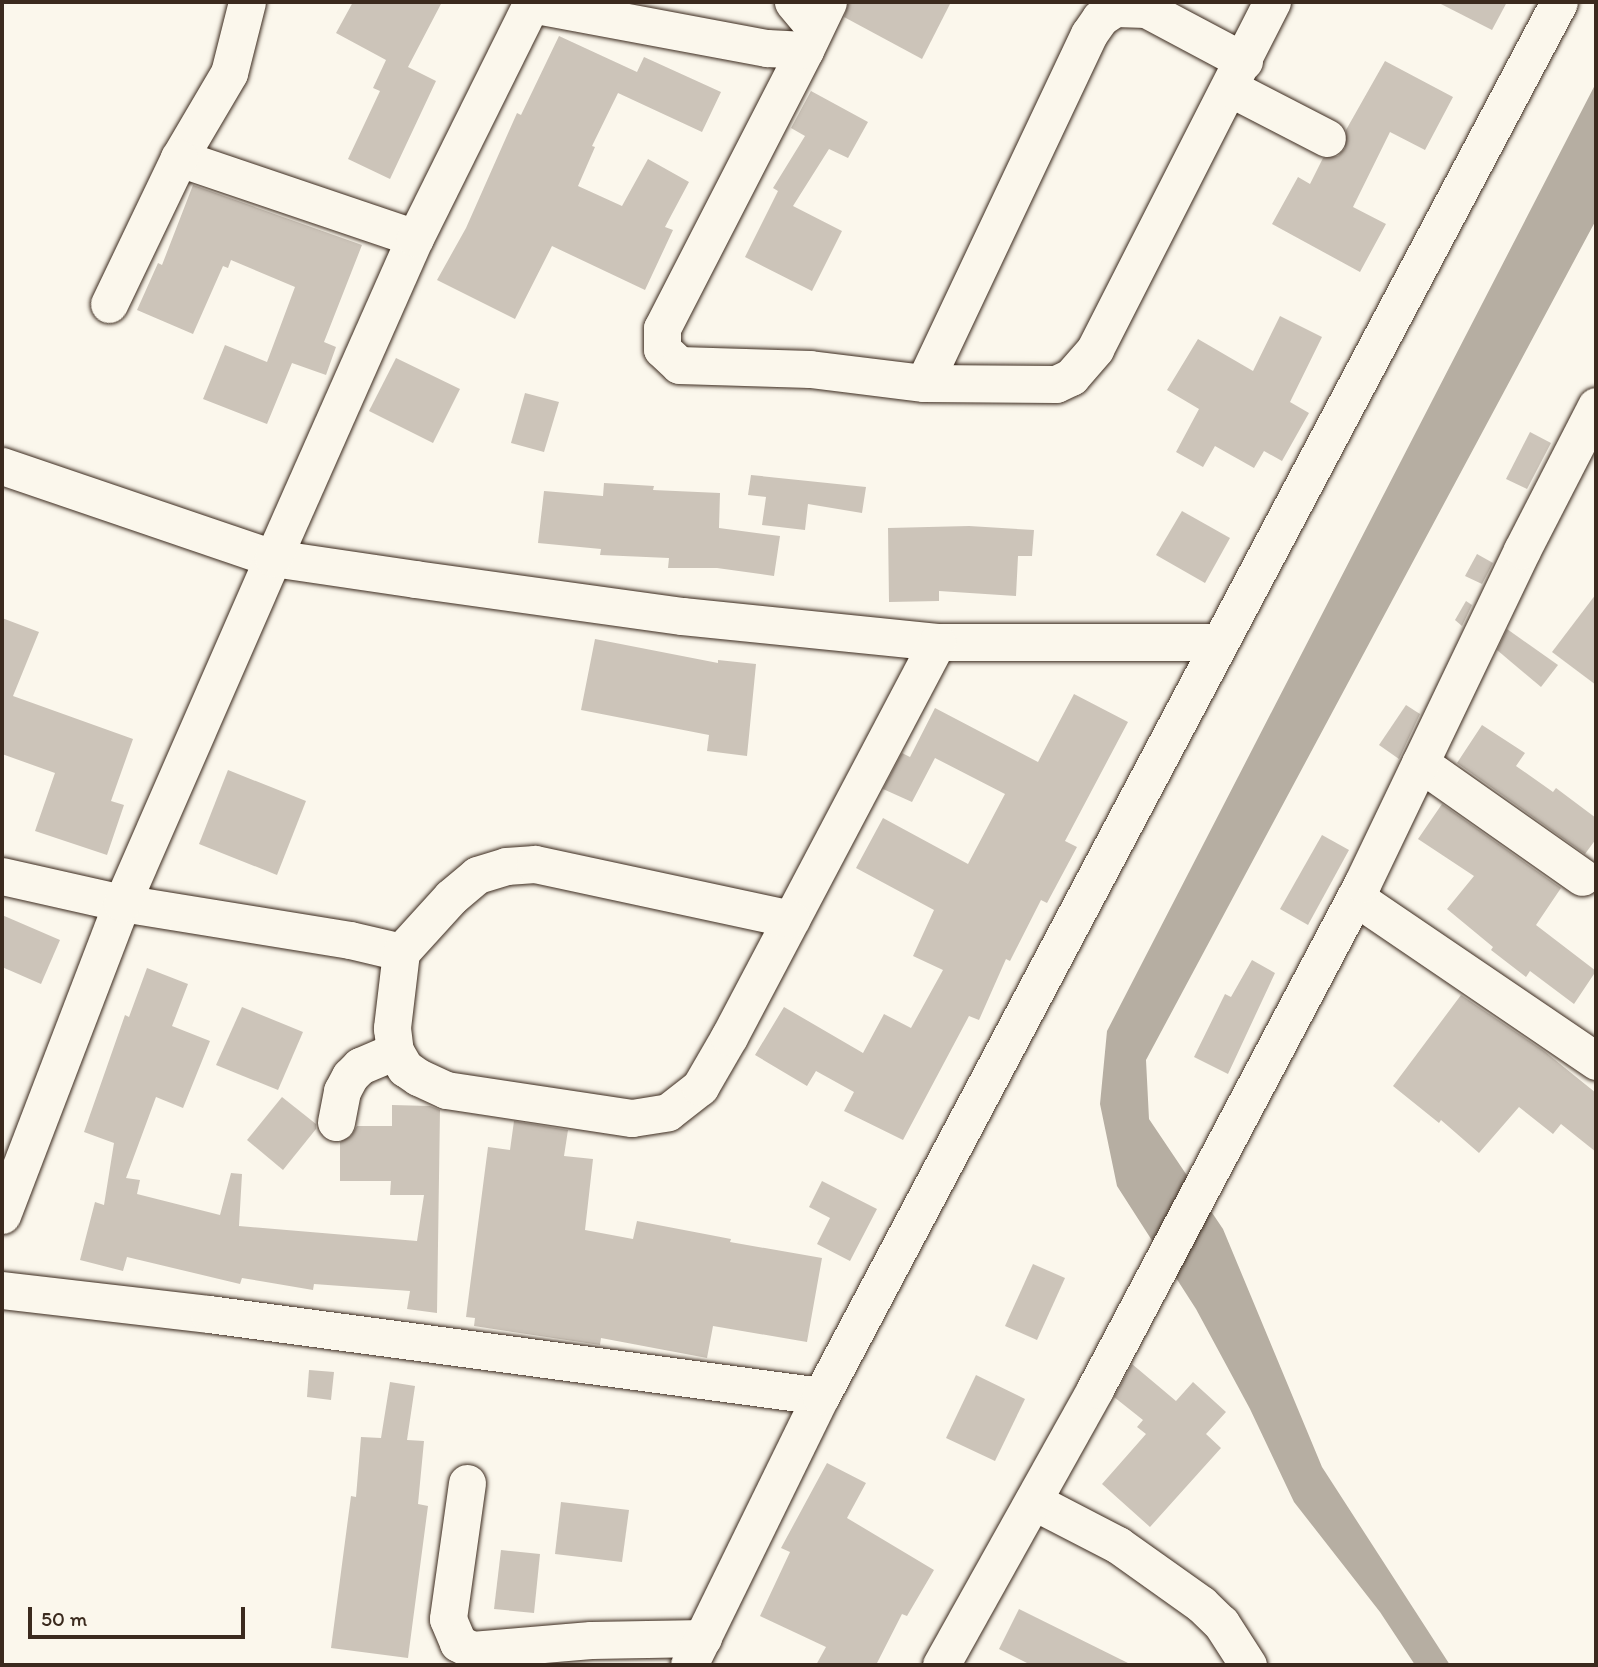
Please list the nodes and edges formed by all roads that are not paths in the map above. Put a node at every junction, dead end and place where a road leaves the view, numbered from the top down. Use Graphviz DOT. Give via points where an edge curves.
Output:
graph roads {
  1 [pos="247,2"];
  2 [pos="1272,2"];
  3 [pos="1559,2"];
  4 [pos="530,3"];
  5 [pos="810,20"];
  6 [pos="1237,74"];
  7 [pos="1327,138"];
  8 [pos="179,158"];
  9 [pos="415,238"];
  10 [pos="109,304"];
  11 [pos="924,383"];
  12 [pos="1596,406"];
  13 [pos="2,466"];
  14 [pos="273,558"];
  15 [pos="937,642"];
  16 [pos="1220,642"];
  17 [pos="1420,763"];
  18 [pos="2,876"];
  19 [pos="1582,877"];
  20 [pos="1355,897"];
  21 [pos="122,903"];
  22 [pos="791,919"];
  23 [pos="401,952"];
  24 [pos="395,1051"];
  25 [pos="1596,1061"];
  26 [pos="336,1122"];
  27 [pos="2,1215"];
  28 [pos="2,1290"];
  29 [pos="821,1396"];
  30 [pos="467,1483"];
  31 [pos="1033,1501"];
  32 [pos="696,1651"];
  33 [pos="941,1665"];
  34 [pos="1248,1665"];
  1 -- 8 [label="street" via="229,73"];
  2 -- 6 [label="street"];
  3 -- 16 [label="street"];
  4 -- 5 [label="street" via="767,48"];
  4 -- 9 [label="street"];
  5 -- 11 [label="street" via="662,328 662,349 679,365 810,369"];
  6 -- 7 [label="street"];
  6 -- 11 [label="street" via="1084,364 1056,384"];
  6 -- 11 [label="street" via="1146,9 1115,8 1100,18"];
  8 -- 9 [label="street"];
  8 -- 10 [label="street"];
  9 -- 14 [label="street"];
  12 -- 17 [label="street"];
  13 -- 14 [label="street"];
  14 -- 15 [label="street" via="682,616"];
  14 -- 21 [label="street"];
  15 -- 16 [label="street"];
  15 -- 22 [label="street"];
  16 -- 29 [label="street"];
  17 -- 19 [label="street"];
  17 -- 20 [label="street"];
  18 -- 21 [label="street"];
  20 -- 25 [label="street"];
  20 -- 31 [label="street"];
  21 -- 23 [label="street"];
  21 -- 27 [label="street"];
  22 -- 23 [label="street" via="535,864 506,866 477,875"];
  22 -- 24 [label="street" via="700,1087 668,1112 632,1118 446,1090 405,1068"];
  23 -- 24 [label="street" via="392,1028"];
  24 -- 26 [label="street" via="360,1066 350,1076"];
  28 -- 29 [label="street"];
  29 -- 32 [label="street"];
  30 -- 32 [label="street" via="448,1619 458,1643 471,1650 591,1640"];
  31 -- 33 [label="street"];
  31 -- 34 [label="street" via="1118,1545 1201,1604 1221,1623"];
}
